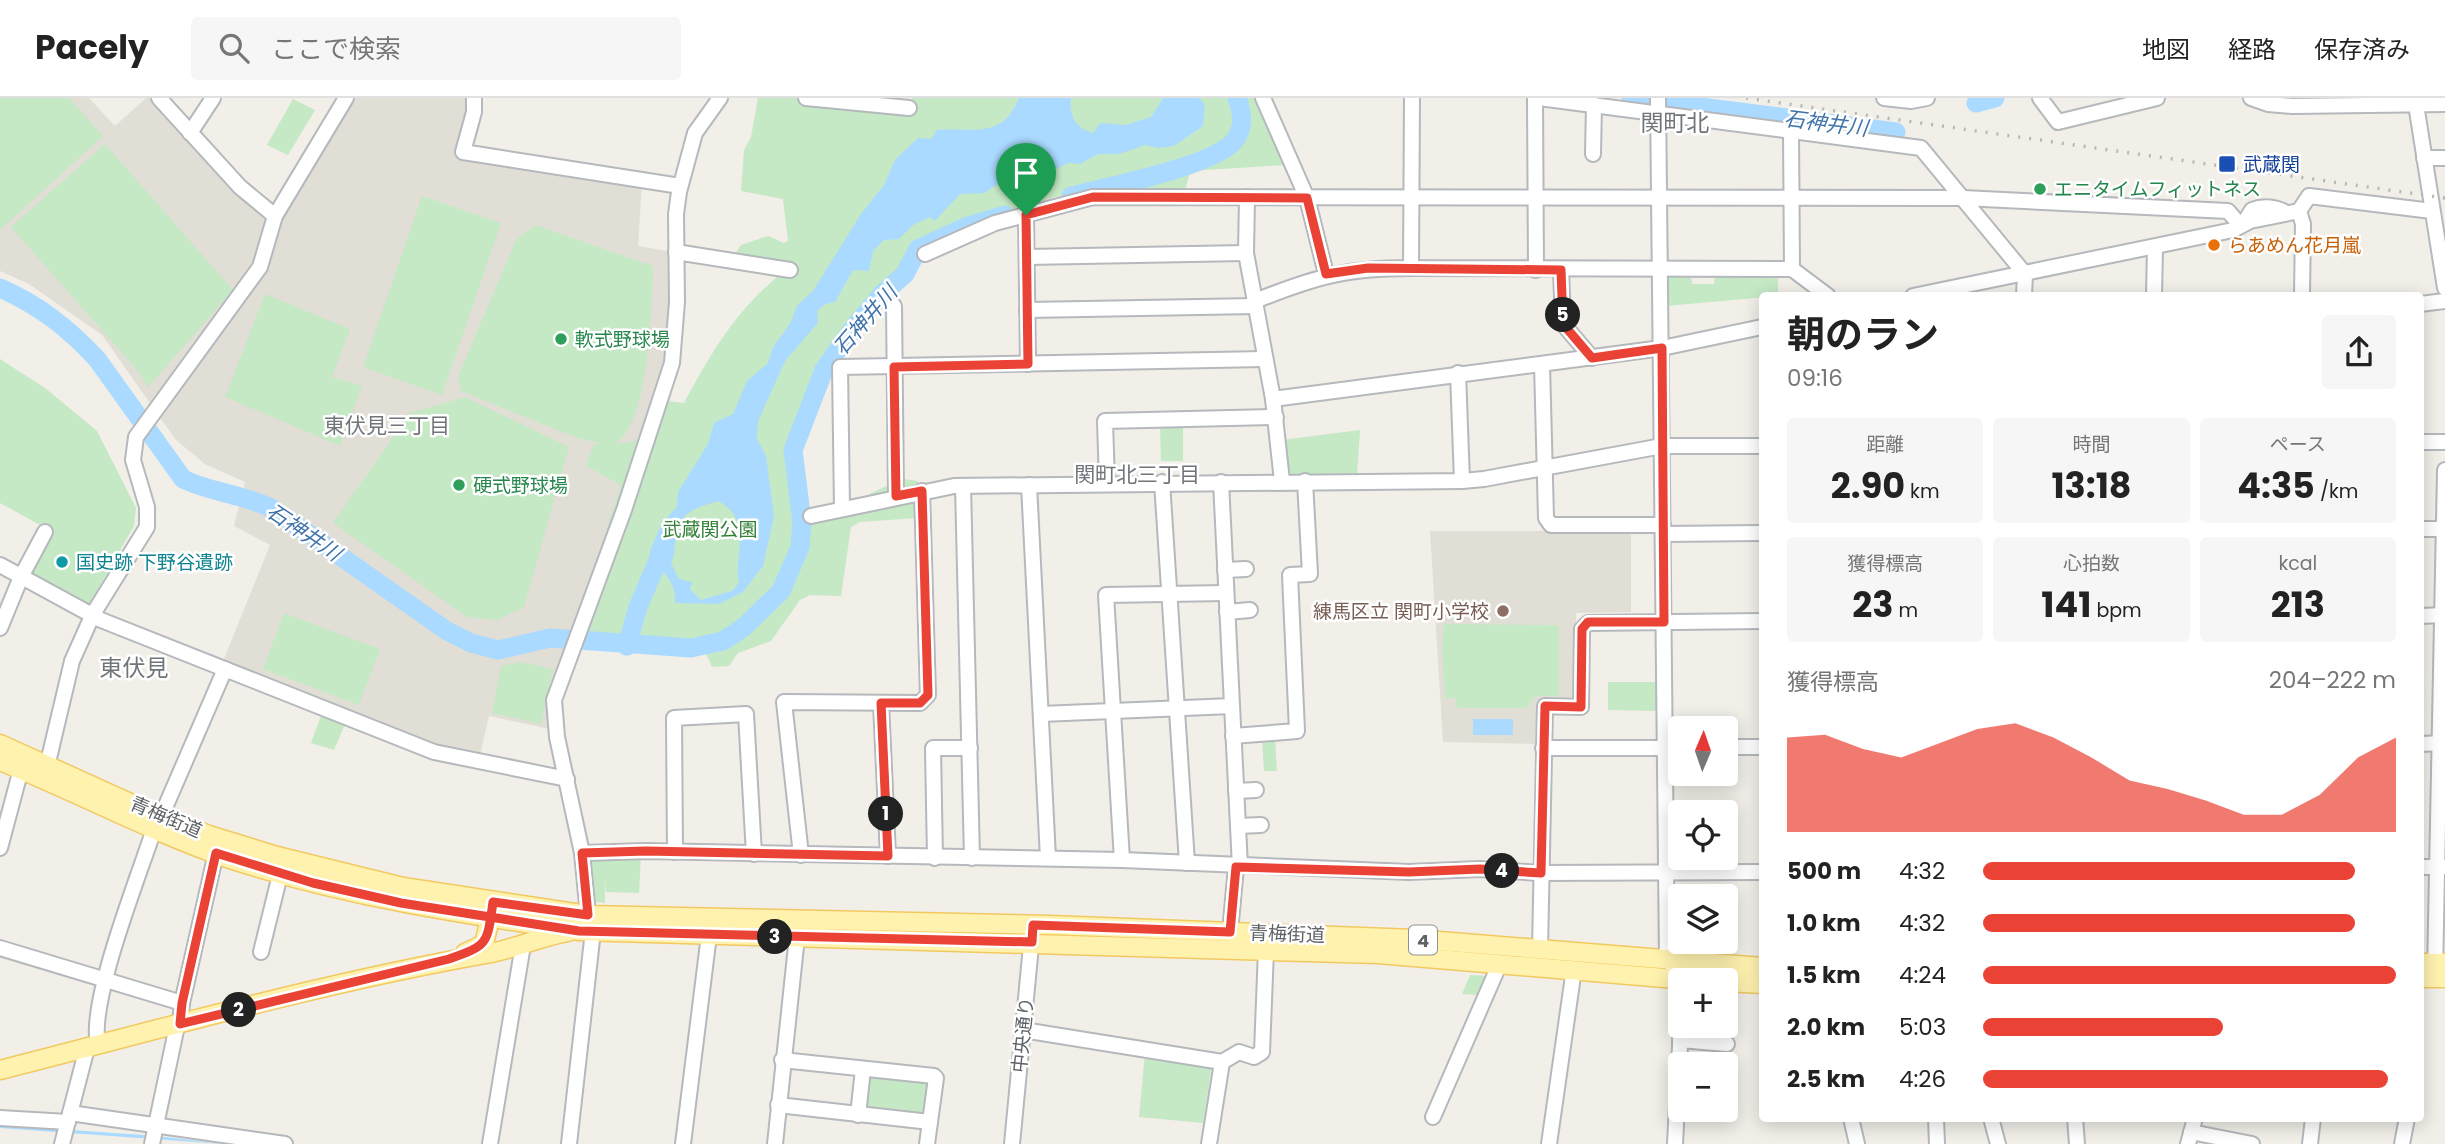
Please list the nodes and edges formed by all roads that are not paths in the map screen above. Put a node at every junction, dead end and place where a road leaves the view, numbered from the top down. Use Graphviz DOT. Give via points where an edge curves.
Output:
graph roads {
  1 [pos="159,98"];
  2 [pos="213,98"];
  3 [pos="346,98"];
  4 [pos="474,98"];
  5 [pos="719,98"];
  6 [pos="806,98"];
  7 [pos="1264,98"];
  8 [pos="1412,98"];
  9 [pos="1537,98"];
  10 [pos="1884,98"];
  11 [pos="1927,98"];
  12 [pos="2040,98"];
  13 [pos="2157,98"];
  14 [pos="2250,98"];
  15 [pos="2415,101"];
  16 [pos="2292,102"];
  17 [pos="2445,104"];
  18 [pos="1594,105"];
  19 [pos="1659,107"];
  20 [pos="909,108"];
  21 [pos="1791,131"];
  22 [pos="190,133"];
  23 [pos="1592,154"];
  24 [pos="2424,158"];
  25 [pos="2445,158"];
  26 [pos="680,186"];
  27 [pos="1247,197"];
  28 [pos="1535,197"];
  29 [pos="1307,198"];
  30 [pos="1411,198"];
  31 [pos="1660,198"];
  32 [pos="1791,198"];
  33 [pos="1963,198"];
  34 [pos="2432,211"];
  35 [pos="2294,212"];
  36 [pos="1026,215"];
  37 [pos="275,216"];
  38 [pos="2242,224"];
  39 [pos="2440,234"];
  40 [pos="2155,247"];
  41 [pos="676,252"];
  42 [pos="1246,253"];
  43 [pos="925,254"];
  44 [pos="1027,257"];
  45 [pos="1411,268"];
  46 [pos="1660,269"];
  47 [pos="1793,269"];
  48 [pos="790,270"];
  49 [pos="1536,270"];
  50 [pos="1561,270"];
  51 [pos="1326,274"];
  52 [pos="2025,274"];
  53 [pos="2445,288"];
  54 [pos="1823,292"];
  55 [pos="1942,292"];
  56 [pos="2024,292"];
  57 [pos="2154,292"];
  58 [pos="2302,292"];
  59 [pos="2445,301"];
  60 [pos="1255,303"];
  61 [pos="2424,304"];
  62 [pos="894,306"];
  63 [pos="1027,310"];
  64 [pos="1759,328"];
  65 [pos="1662,348"];
  66 [pos="1592,358"];
  67 [pos="1265,359"];
  68 [pos="1028,364"];
  69 [pos="1542,365"];
  70 [pos="894,367"];
  71 [pos="1458,373"];
  72 [pos="1273,400"];
  73 [pos="1276,417"];
  74 [pos="2424,442"];
  75 [pos="2445,442"];
  76 [pos="1662,446"];
  77 [pos="1759,446"];
  78 [pos="1546,468"];
  79 [pos="2445,470"];
  80 [pos="1282,481"];
  81 [pos="1305,481"];
  82 [pos="1462,481"];
  83 [pos="1162,482"];
  84 [pos="1221,482"];
  85 [pos="1107,484"];
  86 [pos="1029,485"];
  87 [pos="963,486"];
  88 [pos="922,491"];
  89 [pos="896,496"];
  90 [pos="842,508"];
  91 [pos="811,516"];
  92 [pos="1663,529"];
  93 [pos="2424,529"];
  94 [pos="2444,529"];
  95 [pos="45,533"];
  96 [pos="1759,533"];
  97 [pos="0,565"];
  98 [pos="1246,569"];
  99 [pos="1225,570"];
  100 [pos="21,577"];
  101 [pos="1226,593"];
  102 [pos="1169,594"];
  103 [pos="1250,610"];
  104 [pos="1227,612"];
  105 [pos="93,614"];
  106 [pos="2424,615"];
  107 [pos="2443,615"];
  108 [pos="1759,621"];
  109 [pos="1664,622"];
  110 [pos="0,627"];
  111 [pos="225,669"];
  112 [pos="881,703"];
  113 [pos="1232,706"];
  114 [pos="1178,708"];
  115 [pos="1114,711"];
  116 [pos="1041,714"];
  117 [pos="1671,716"];
  118 [pos="1233,736"];
  119 [pos="2441,743"];
  120 [pos="0,744"];
  121 [pos="1738,747"];
  122 [pos="1759,747"];
  123 [pos="970,748"];
  124 [pos="1543,748"];
  125 [pos="1668,748"];
  126 [pos="0,761"];
  127 [pos="21,769"];
  128 [pos="46,772"];
  129 [pos="567,779"];
  130 [pos="1671,786"];
  131 [pos="1256,790"];
  132 [pos="1236,791"];
  133 [pos="2424,816"];
  134 [pos="2437,816"];
  135 [pos="158,823"];
  136 [pos="1261,825"];
  137 [pos="1238,826"];
  138 [pos="0,848"];
  139 [pos="676,852"];
  140 [pos="216,853"];
  141 [pos="582,853"];
  142 [pos="754,854"];
  143 [pos="801,855"];
  144 [pos="888,856"];
  145 [pos="935,858"];
  146 [pos="972,858"];
  147 [pos="1048,858"];
  148 [pos="1122,860"];
  149 [pos="1187,863"];
  150 [pos="1238,867"];
  151 [pos="2441,867"];
  152 [pos="1666,872"];
  153 [pos="1759,872"];
  154 [pos="1541,873"];
  155 [pos="278,883"];
  156 [pos="492,910"];
  157 [pos="586,926"];
  158 [pos="1230,932"];
  159 [pos="1033,933"];
  160 [pos="709,935"];
  161 [pos="1070,935"];
  162 [pos="797,937"];
  163 [pos="523,945"];
  164 [pos="0,948"];
  165 [pos="1266,950"];
  166 [pos="1540,950"];
  167 [pos="261,952"];
  168 [pos="449,959"];
  169 [pos="1667,959"];
  170 [pos="1500,963"];
  171 [pos="1759,967"];
  172 [pos="1675,968"];
  173 [pos="1574,969"];
  174 [pos="2434,970"];
  175 [pos="1668,978"];
  176 [pos="106,980"];
  177 [pos="1738,983"];
  178 [pos="1759,984"];
  179 [pos="182,1003"];
  180 [pos="178,1025"];
  181 [pos="1023,1030"];
  182 [pos="1681,1038"];
  183 [pos="1702,1038"];
  184 [pos="1727,1044"];
  185 [pos="93,1047"];
  186 [pos="782,1060"];
  187 [pos="1222,1062"];
  188 [pos="863,1069"];
  189 [pos="0,1070"];
  190 [pos="778,1105"];
  191 [pos="858,1115"];
  192 [pos="1433,1117"];
  193 [pos="0,1118"];
  194 [pos="930,1122"];
  195 [pos="1852,1122"];
  196 [pos="1936,1122"];
  197 [pos="1992,1122"];
  198 [pos="2075,1122"];
  199 [pos="2313,1122"];
  200 [pos="2406,1122"];
  201 [pos="155,1125"];
  202 [pos="67,1128"];
  203 [pos="2191,1131"];
  204 [pos="2243,1143"];
  205 [pos="152,1144"];
  206 [pos="285,1144"];
  207 [pos="490,1144"];
  208 [pos="569,1144"];
  209 [pos="683,1144"];
  210 [pos="775,1144"];
  211 [pos="928,1144"];
  212 [pos="1012,1144"];
  213 [pos="1209,1144"];
  214 [pos="1549,1144"];
  215 [pos="1675,1144"];
  216 [pos="1857,1144"];
  217 [pos="1937,1144"];
  218 [pos="1998,1144"];
  219 [pos="2077,1144"];
  220 [pos="2310,1144"];
  221 [pos="2402,1144"];
  1 -- 22 [label="street"];
  2 -- 22 [label="street"];
  3 -- 37 [label="street"];
  4 -- 26 [label="street" via="463,152"];
  5 -- 26 [label="street" via="695,133"];
  6 -- 20 [label="street"];
  7 -- 29 [label="street"];
  8 -- 30 [label="street"];
  9 -- 18 [label="street"];
  9 -- 28 [label="street"];
  10 -- 11 [label="street"];
  12 -- 13 [label="street" via="2058,121"];
  14 -- 16 [label="street" via="2268,104"];
  15 -- 16 [label="street"];
  15 -- 17 [label="street"];
  15 -- 24 [label="street"];
  18 -- 19 [label="street"];
  18 -- 23 [label="street"];
  19 -- 21 [label="street"];
  19 -- 31 [label="street"];
  21 -- 32 [label="street"];
  21 -- 33 [label="street" via="1925,151"];
  22 -- 37 [label="street" via="240,187"];
  24 -- 25 [label="street"];
  24 -- 34 [label="street"];
  26 -- 41 [label="street"];
  27 -- 29 [label="street"];
  27 -- 36 [label="street" via="1093,197"];
  27 -- 42 [label="street"];
  28 -- 30 [label="street"];
  28 -- 31 [label="street"];
  28 -- 49 [label="street"];
  29 -- 30 [label="street"];
  29 -- 51 [label="street"];
  30 -- 45 [label="street"];
  31 -- 32 [label="street"];
  31 -- 46 [label="street"];
  32 -- 33 [label="street"];
  32 -- 47 [label="street"];
  33 -- 38 [label="street" via="2228,211"];
  33 -- 52 [label="street"];
  34 -- 35 [label="street" via="2309,196"];
  34 -- 39 [label="street"];
  35 -- 38 [label="street" via="2257,208"];
  35 -- 58 [label="street" via="2303,224"];
  36 -- 43 [label="street" via="970,231"];
  36 -- 44 [label="street"];
  37 -- 105 [label="street" via="260,267 136,438 133,460 147,508 146,527"];
  38 -- 40 [label="street" via="2233,230"];
  39 -- 53 [label="street"];
  40 -- 52 [label="street"];
  40 -- 57 [label="street"];
  41 -- 48 [label="street"];
  41 -- 129 [label="street" via="672,363 586,620 554,700"];
  42 -- 44 [label="street"];
  42 -- 60 [label="street"];
  44 -- 63 [label="street"];
  45 -- 49 [label="street"];
  45 -- 51 [label="street"];
  46 -- 47 [label="street"];
  46 -- 50 [label="street"];
  46 -- 65 [label="street"];
  47 -- 54 [label="street"];
  49 -- 50 [label="street"];
  50 -- 66 [label="street" via="1563,324"];
  51 -- 60 [label="street"];
  52 -- 55 [label="street"];
  52 -- 56 [label="street"];
  59 -- 61 [label="street"];
  60 -- 63 [label="street"];
  60 -- 67 [label="street"];
  62 -- 70 [label="street"];
  63 -- 68 [label="street"];
  64 -- 65 [label="street"];
  65 -- 66 [label="street"];
  65 -- 76 [label="street"];
  66 -- 69 [label="street"];
  67 -- 68 [label="street"];
  67 -- 72 [label="street"];
  68 -- 70 [label="street"];
  69 -- 71 [label="street"];
  69 -- 78 [label="street"];
  70 -- 89 [label="street"];
  70 -- 90 [label="street" via="840,367"];
  71 -- 72 [label="street"];
  71 -- 82 [label="street"];
  72 -- 73 [label="street"];
  73 -- 80 [label="street"];
  73 -- 85 [label="street" via="1105,421"];
  74 -- 75 [label="street"];
  76 -- 77 [label="street"];
  76 -- 78 [label="street"];
  76 -- 92 [label="street"];
  78 -- 82 [label="street"];
  78 -- 92 [label="street" via="1546,519 1551,525"];
  79 -- 94 [label="street"];
  80 -- 81 [label="street"];
  80 -- 84 [label="street"];
  81 -- 82 [label="street"];
  81 -- 118 [label="street" via="1310,574 1290,575 1297,732"];
  83 -- 84 [label="street"];
  83 -- 85 [label="street"];
  83 -- 102 [label="street"];
  84 -- 99 [label="street"];
  85 -- 86 [label="street"];
  86 -- 87 [label="street"];
  86 -- 116 [label="street"];
  87 -- 88 [label="street"];
  87 -- 123 [label="street"];
  88 -- 89 [label="street"];
  88 -- 112 [label="street" via="928,695 920,703"];
  89 -- 90 [label="street"];
  90 -- 91 [label="street"];
  92 -- 96 [label="street"];
  92 -- 109 [label="street"];
  93 -- 94 [label="street"];
  94 -- 107 [label="street"];
  95 -- 100 [label="street"];
  97 -- 100 [label="street"];
  98 -- 99 [label="street"];
  99 -- 101 [label="street"];
  100 -- 105 [label="street"];
  100 -- 110 [label="street"];
  101 -- 102 [label="street"];
  101 -- 104 [label="street"];
  102 -- 114 [label="street"];
  102 -- 115 [label="street" via="1105,595"];
  103 -- 104 [label="street"];
  104 -- 113 [label="street"];
  105 -- 111 [label="street"];
  105 -- 128 [label="street" via="72,662"];
  106 -- 107 [label="street"];
  107 -- 119 [label="street"];
  108 -- 109 [label="street"];
  109 -- 117 [label="street"];
  109 -- 124 [label="street" via="1588,622 1582,629 1581,707 1545,706"];
  111 -- 129 [label="street" via="434,752"];
  111 -- 135 [label="street"];
  112 -- 143 [label="street" via="784,702"];
  112 -- 144 [label="street"];
  113 -- 114 [label="street"];
  113 -- 118 [label="street"];
  114 -- 115 [label="street"];
  114 -- 149 [label="street"];
  115 -- 116 [label="street"];
  115 -- 148 [label="street"];
  116 -- 147 [label="street"];
  118 -- 132 [label="street"];
  119 -- 134 [label="street"];
  120 -- 128 [label="main road, 青梅街道 / 4"];
  121 -- 122 [label="street"];
  123 -- 145 [label="street" via="933,748"];
  123 -- 146 [label="street"];
  124 -- 125 [label="street"];
  124 -- 154 [label="street"];
  126 -- 127 [label="main road, 青梅街道 / 4"];
  127 -- 128 [label="main road, 青梅街道 / 4"];
  127 -- 138 [label="street"];
  128 -- 135 [label="main road, 青梅街道 / 4"];
  129 -- 141 [label="street"];
  130 -- 152 [label="street"];
  131 -- 132 [label="street"];
  132 -- 137 [label="street"];
  133 -- 134 [label="street"];
  134 -- 151 [label="street"];
  135 -- 140 [label="main road, 青梅街道 / 4"];
  135 -- 156 [label="main road, 青梅街道 / 4"];
  135 -- 176 [label="street"];
  136 -- 137 [label="street"];
  137 -- 150 [label="street"];
  139 -- 141 [label="street"];
  139 -- 142 [label="street"];
  139 -- 142 [label="street" via="674,718 746,714"];
  140 -- 156 [label="main road, 青梅街道 / 4" via="355,893"];
  140 -- 179 [label="street"];
  141 -- 157 [label="street"];
  142 -- 143 [label="street"];
  143 -- 144 [label="street"];
  144 -- 145 [label="street"];
  145 -- 146 [label="street"];
  146 -- 147 [label="street"];
  147 -- 148 [label="street"];
  148 -- 149 [label="street"];
  149 -- 150 [label="street"];
  150 -- 154 [label="street"];
  150 -- 158 [label="street"];
  151 -- 174 [label="street"];
  152 -- 153 [label="street"];
  152 -- 154 [label="street"];
  152 -- 169 [label="street"];
  154 -- 166 [label="street"];
  155 -- 167 [label="street"];
  156 -- 157 [label="main road, 青梅街道 / 4"];
  156 -- 168 [label="main road" via="484,944"];
  157 -- 159 [label="main road, 青梅街道 / 4"];
  157 -- 160 [label="main road, 青梅街道 / 4"];
  157 -- 163 [label="main road"];
  157 -- 208 [label="street"];
  158 -- 161 [label="main road, 青梅街道 / 4"];
  158 -- 166 [label="main road, 青梅街道 / 4" via="1414,939"];
  159 -- 161 [label="main road, 青梅街道 / 4"];
  159 -- 162 [label="main road, 青梅街道 / 4"];
  159 -- 181 [label="street, 中央通り"];
  160 -- 162 [label="main road, 青梅街道 / 4"];
  160 -- 209 [label="street"];
  161 -- 165 [label="main road, 青梅街道 / 4"];
  162 -- 186 [label="street"];
  163 -- 168 [label="main road"];
  163 -- 207 [label="street"];
  164 -- 176 [label="street"];
  165 -- 170 [label="main road, 青梅街道 / 4"];
  165 -- 187 [label="street" via="1262,1052 1254,1057 1239,1052"];
  166 -- 169 [label="main road, 青梅街道 / 4"];
  168 -- 180 [label="main road"];
  169 -- 171 [label="main road, 青梅街道 / 4"];
  169 -- 172 [label="street"];
  170 -- 173 [label="main road, 青梅街道 / 4"];
  170 -- 192 [label="street"];
  173 -- 175 [label="main road, 青梅街道 / 4"];
  173 -- 214 [label="street"];
  176 -- 179 [label="street"];
  176 -- 185 [label="street"];
  177 -- 178 [label="main road"];
  179 -- 180 [label="street"];
  180 -- 185 [label="main road"];
  180 -- 201 [label="street"];
  181 -- 187 [label="street"];
  181 -- 212 [label="street, 中央通り"];
  182 -- 215 [label="street"];
  183 -- 184 [label="street"];
  185 -- 189 [label="main road"];
  185 -- 202 [label="street"];
  186 -- 188 [label="street"];
  186 -- 190 [label="street"];
  187 -- 213 [label="street"];
  188 -- 191 [label="street"];
  188 -- 194 [label="street" via="936,1079"];
  190 -- 191 [label="street"];
  190 -- 210 [label="street"];
  191 -- 194 [label="street"];
  193 -- 202 [label="street"];
  194 -- 211 [label="street"];
  195 -- 216 [label="street"];
  196 -- 217 [label="street"];
  197 -- 218 [label="street"];
  198 -- 219 [label="street"];
  199 -- 220 [label="street"];
  200 -- 221 [label="street"];
  201 -- 202 [label="street"];
  201 -- 205 [label="street"];
  201 -- 206 [label="street"];
  203 -- 204 [label="street"];
}
